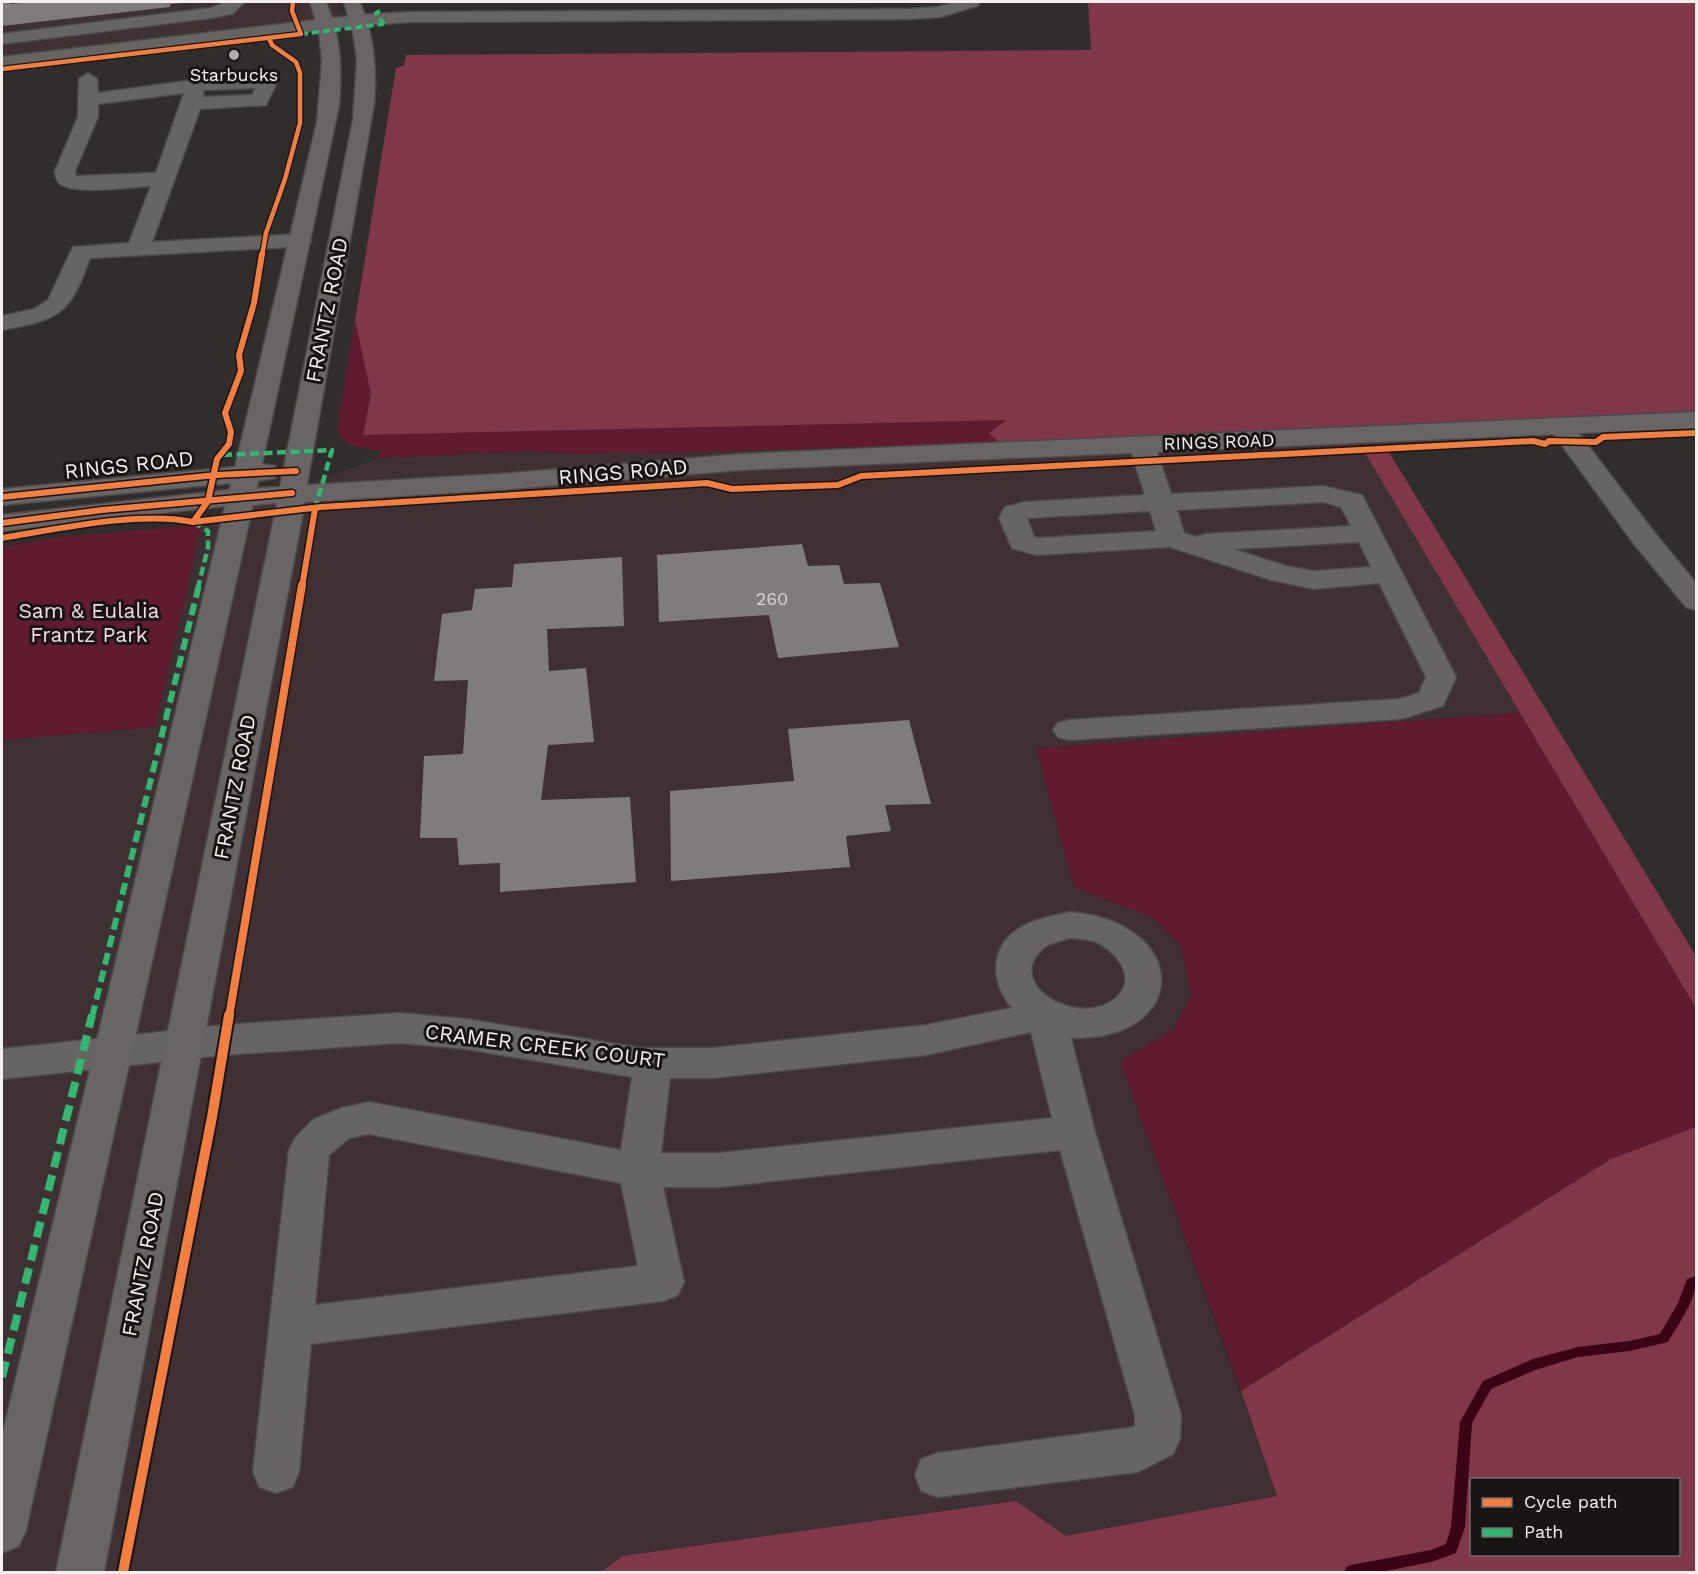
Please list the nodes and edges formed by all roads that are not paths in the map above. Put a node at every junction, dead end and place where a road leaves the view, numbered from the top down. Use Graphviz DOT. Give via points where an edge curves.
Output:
graph roads {
  1 [pos="236,2"];
  2 [pos="318,2"];
  3 [pos="334,2"];
  4 [pos="971,2"];
  5 [pos="576,9"];
  6 [pos="355,11"];
  7 [pos="326,23"];
  8 [pos="85,29"];
  9 [pos="2,39"];
  10 [pos="86,52"];
  11 [pos="2,63"];
  12 [pos="226,69"];
  13 [pos="367,77"];
  14 [pos="130,80"];
  15 [pos="193,95"];
  16 [pos="88,100"];
  17 [pos="165,179"];
  18 [pos="300,241"];
  19 [pos="138,249"];
  20 [pos="2,323"];
  21 [pos="1696,420"];
  22 [pos="1562,428"];
  23 [pos="1142,445"];
  24 [pos="294,482"];
  25 [pos="244,485"];
  26 [pos="2,497"];
  27 [pos="1162,503"];
  28 [pos="2,523"];
  29 [pos="1368,533"];
  30 [pos="1181,540"];
  31 [pos="1389,574"];
  32 [pos="1696,601"];
  33 [pos="1069,730"];
  34 [pos="186,1044"];
  35 [pos="114,1051"];
  36 [pos="653,1063"];
  37 [pos="2,1064"];
  38 [pos="1075,1132"];
  39 [pos="639,1170"];
  40 [pos="291,1327"];
  41 [pos="276,1471"];
  42 [pos="938,1474"];
  43 [pos="2,1530"];
  44 [pos="80,1572"];
  1 -- 8 [label="street" via="226,10 211,13"];
  2 -- 7 [label="main road, FRANTZ ROAD"];
  3 -- 6 [label="main road"];
  4 -- 5 [label="street" via="946,10 910,14"];
  5 -- 6 [label="street"];
  6 -- 7 [label="street"];
  6 -- 13 [label="main road, FRANTZ ROAD" via="365,37"];
  7 -- 10 [label="street"];
  7 -- 13 [label="main road" via="344,34"];
  7 -- 18 [label="main road, FRANTZ ROAD" via="332,40 333,84"];
  8 -- 9 [label="street"];
  8 -- 10 [label="street"];
  10 -- 11 [label="street"];
  10 -- 16 [label="street"];
  12 -- 14 [label="street"];
  12 -- 15 [label="street"];
  12 -- 15 [label="street" via="267,82 259,101"];
  13 -- 24 [label="main road, FRANTZ ROAD" via="363,120"];
  14 -- 15 [label="street"];
  14 -- 16 [label="street"];
  15 -- 17 [label="street"];
  16 -- 17 [label="street" via="88,117 65,171 67,179 76,183"];
  17 -- 19 [label="street"];
  18 -- 19 [label="street"];
  18 -- 25 [label="main road, FRANTZ ROAD"];
  19 -- 20 [label="street" via="81,252 54,308"];
  21 -- 22 [label="main road, RINGS ROAD"];
  22 -- 23 [label="main road, RINGS ROAD"];
  22 -- 32 [label="street"];
  23 -- 24 [label="main road, RINGS ROAD" via="741,462 499,482"];
  23 -- 27 [label="street"];
  24 -- 25 [label="main road, RINGS ROAD"];
  24 -- 34 [label="main road, FRANTZ ROAD"];
  25 -- 26 [label="main road, RINGS ROAD" via="109,484"];
  25 -- 28 [label="main road, RINGS ROAD"];
  25 -- 35 [label="main road, FRANTZ ROAD"];
  27 -- 29 [label="street" via="1331,495 1352,501"];
  27 -- 30 [label="street"];
  27 -- 30 [label="street" via="1025,510 1015,513 1013,518 1022,542 1036,547"];
  29 -- 30 [label="street"];
  29 -- 31 [label="street"];
  30 -- 31 [label="street" via="1281,574 1314,580"];
  31 -- 33 [label="street" via="1441,677 1432,699 1401,709"];
  34 -- 35 [label="street, CRAMER CREEK COURT"];
  34 -- 36 [label="street, CRAMER CREEK COURT" via="400,1028 466,1034"];
  34 -- 44 [label="main road, FRANTZ ROAD"];
  35 -- 37 [label="street, CRAMER CREEK COURT" via="80,1058"];
  35 -- 43 [label="main road, FRANTZ ROAD"];
  36 -- 38 [label="street, CRAMER CREEK COURT" via="712,1063 926,1040 1046,1015"];
  36 -- 39 [label="street"];
  38 -- 39 [label="street" via="719,1170"];
  38 -- 42 [label="street" via="1158,1415 1157,1439 1138,1450"];
  39 -- 40 [label="street" via="663,1282"];
  39 -- 40 [label="street" via="369,1118 345,1121 321,1134 309,1150"];
  40 -- 41 [label="street"];
}
